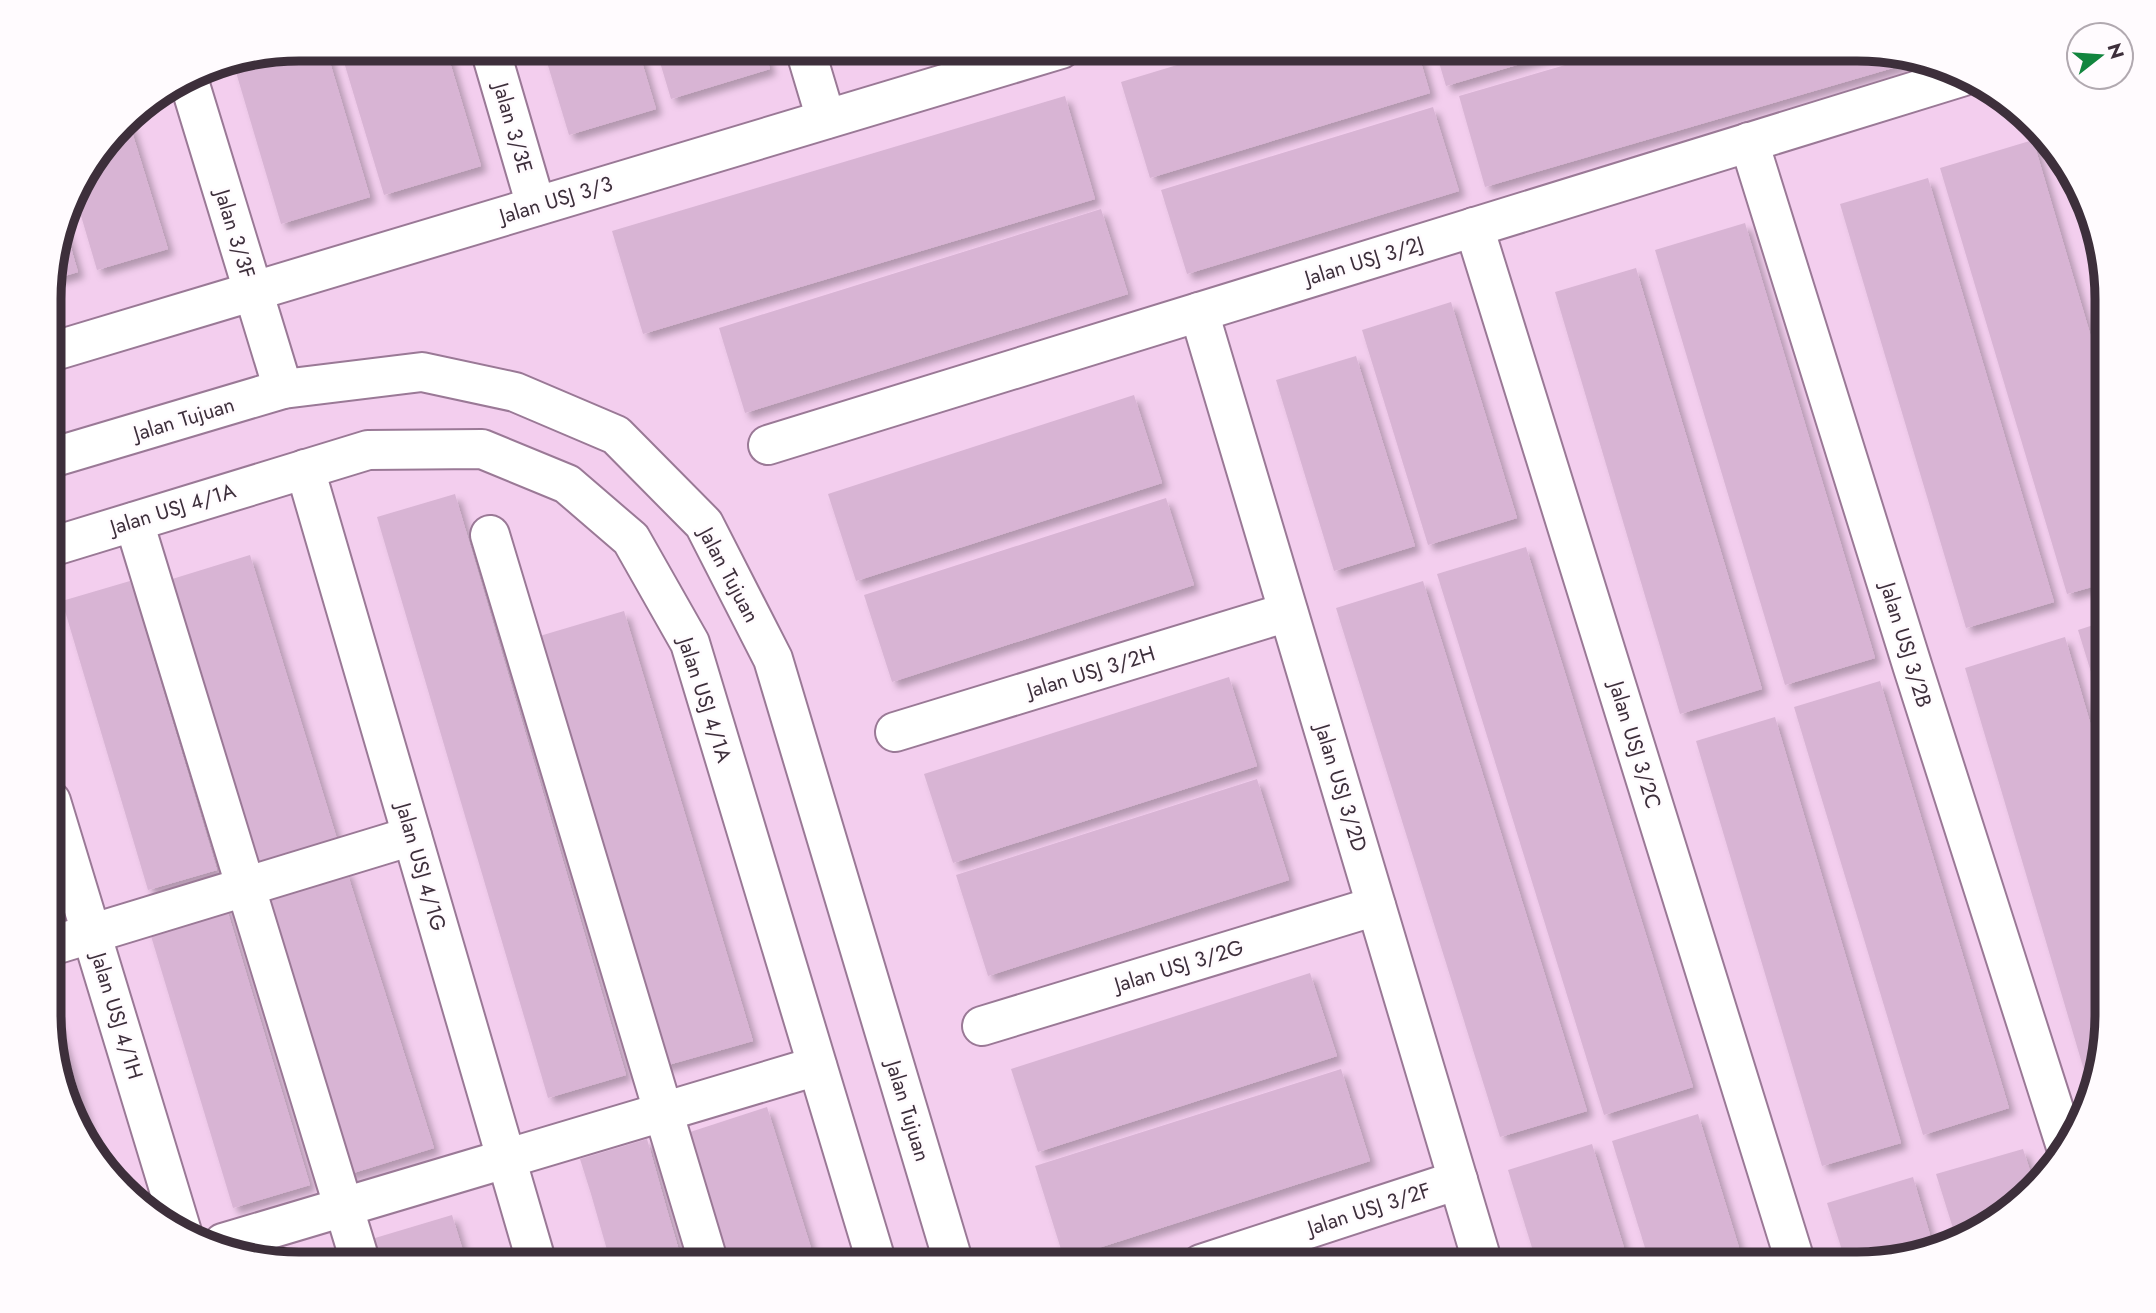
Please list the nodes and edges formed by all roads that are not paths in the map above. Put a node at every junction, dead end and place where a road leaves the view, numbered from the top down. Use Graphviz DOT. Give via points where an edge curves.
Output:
graph roads {
  1 [pos="493,61"];
  2 [pos="809,61"];
  3 [pos="1021,61"];
  4 [pos="1950,80"];
  5 [pos="191,88"];
  6 [pos="826,119"];
  7 [pos="1749,142"];
  8 [pos="536,206"];
  9 [pos="1474,227"];
  10 [pos="253,291"];
  11 [pos="1199,312"];
  12 [pos="61,349"];
  13 [pos="283,389"];
  14 [pos="768,445"];
  15 [pos="61,455"];
  16 [pos="305,469"];
  17 [pos="134,522"];
  18 [pos="490,535"];
  19 [pos="61,544"];
  20 [pos="1288,612"];
  21 [pos="895,732"];
  22 [pos="61,833"];
  23 [pos="412,836"];
  24 [pos="246,887"];
  25 [pos="1376,906"];
  26 [pos="92,934"];
  27 [pos="61,943"];
  28 [pos="982,1026"];
  29 [pos="817,1066"];
  30 [pos="664,1112"];
  31 [pos="2068,1124"];
  32 [pos="507,1159"];
  33 [pos="1458,1180"];
  34 [pos="344,1207"];
  35 [pos="178,1219"];
  36 [pos="229,1241"];
  37 [pos="1239,1251"];
  38 [pos="1479,1251"];
  39 [pos="1792,1251"];
  40 [pos="357,1252"];
  41 [pos="534,1252"];
  42 [pos="705,1252"];
  43 [pos="873,1252"];
  44 [pos="950,1252"];
  1 -- 8 [label="street, Jalan 3/3E"];
  2 -- 6 [label="street"];
  3 -- 6 [label="street, Jalan USJ 3/3"];
  4 -- 7 [label="street, Jalan USJ 3/2J"];
  5 -- 10 [label="street, Jalan 3/3F"];
  6 -- 8 [label="street, Jalan USJ 3/3"];
  7 -- 9 [label="street, Jalan USJ 3/2J"];
  7 -- 31 [label="street, Jalan USJ 3/2B" via="1908,654"];
  8 -- 10 [label="street, Jalan USJ 3/3"];
  9 -- 11 [label="street, Jalan USJ 3/2J"];
  9 -- 39 [label="street, Jalan USJ 3/2C"];
  10 -- 12 [label="street, Jalan USJ 3/3"];
  10 -- 13 [label="street, Jalan 3/3F"];
  11 -- 14 [label="street, Jalan USJ 3/2J"];
  11 -- 20 [label="street, Jalan USJ 3/2D"];
  13 -- 15 [label="street, Jalan Tujuan"];
  13 -- 44 [label="street, Jalan Tujuan" via="422,372 515,392 616,435 704,524 773,659"];
  16 -- 17 [label="street, Jalan USJ 4/1A"];
  16 -- 23 [label="street, Jalan USJ 4/1G"];
  16 -- 29 [label="street, Jalan USJ 4/1A" via="368,450 482,449 567,484 631,539 690,643"];
  17 -- 19 [label="street, Jalan USJ 4/1A"];
  17 -- 24 [label="street"];
  18 -- 30 [label="street"];
  20 -- 21 [label="street, Jalan USJ 3/2H"];
  20 -- 25 [label="street, Jalan USJ 3/2D"];
  22 -- 26 [label="street, Jalan USJ 4/1H"];
  23 -- 24 [label="street"];
  23 -- 32 [label="street, Jalan USJ 4/1G"];
  24 -- 26 [label="street"];
  24 -- 34 [label="street"];
  25 -- 28 [label="street, Jalan USJ 3/2G"];
  25 -- 33 [label="street, Jalan USJ 3/2D"];
  26 -- 27 [label="street"];
  26 -- 35 [label="street, Jalan USJ 4/1H"];
  29 -- 30 [label="street"];
  29 -- 43 [label="street, Jalan USJ 4/1A"];
  30 -- 32 [label="street"];
  30 -- 42 [label="street"];
  32 -- 34 [label="street"];
  32 -- 41 [label="street, Jalan USJ 4/1G"];
  33 -- 37 [label="street, Jalan USJ 3/2F"];
  33 -- 38 [label="street, Jalan USJ 3/2D"];
  34 -- 36 [label="street"];
  34 -- 40 [label="street"];
}
